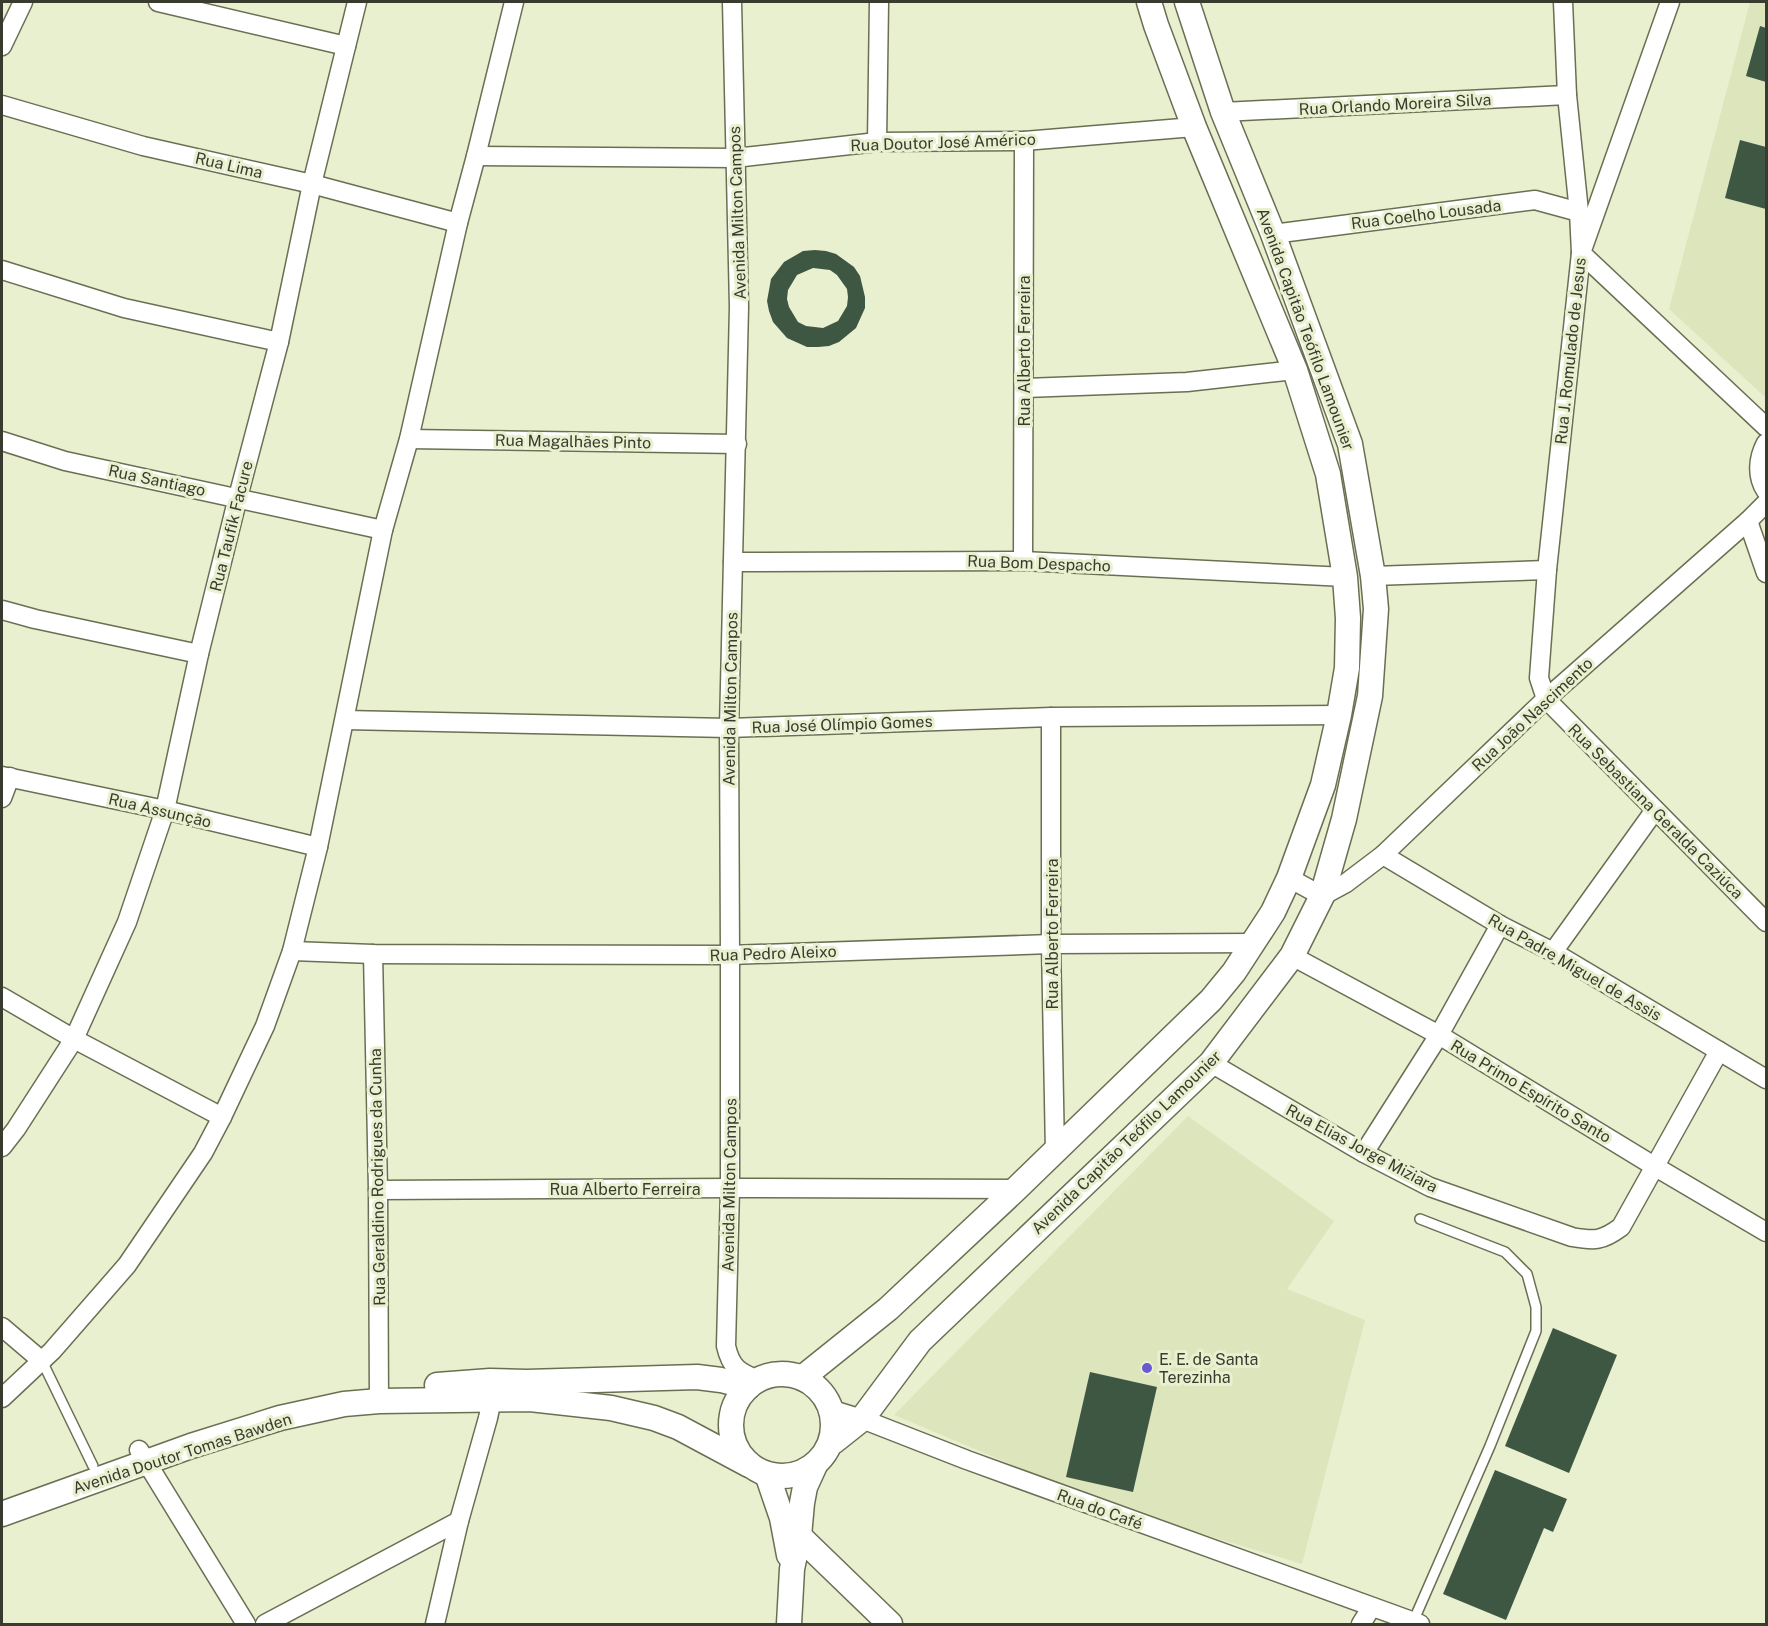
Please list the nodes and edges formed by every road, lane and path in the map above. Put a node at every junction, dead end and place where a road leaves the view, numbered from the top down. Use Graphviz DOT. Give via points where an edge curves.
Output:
graph roads {
  1 [pos="23,2"];
  2 [pos="158,2"];
  3 [pos="357,2"];
  4 [pos="514,2"];
  5 [pos="732,2"];
  6 [pos="879,2"];
  7 [pos="1149,2"];
  8 [pos="1563,2"];
  9 [pos="1670,2"];
  10 [pos="1188,6"];
  11 [pos="1156,25"];
  12 [pos="2,46"];
  13 [pos="346,46"];
  14 [pos="1567,95"];
  15 [pos="2,105"];
  16 [pos="1223,112"];
  17 [pos="1194,127"];
  18 [pos="1024,141"];
  19 [pos="877,142"];
  20 [pos="476,156"];
  21 [pos="735,158"];
  22 [pos="312,184"];
  23 [pos="1579,212"];
  24 [pos="458,223"];
  25 [pos="1273,234"];
  26 [pos="1581,253"];
  27 [pos="2,270"];
  28 [pos="279,342"];
  29 [pos="1295,370"];
  30 [pos="1024,388"];
  31 [pos="1767,427"];
  32 [pos="409,439"];
  33 [pos="2,441"];
  34 [pos="1767,443"];
  35 [pos="737,444"];
  36 [pos="1767,491"];
  37 [pos="238,497"];
  38 [pos="1767,503"];
  39 [pos="1748,521"];
  40 [pos="383,530"];
  41 [pos="1023,561"];
  42 [pos="733,562"];
  43 [pos="1547,570"];
  44 [pos="1767,573"];
  45 [pos="1373,576"];
  46 [pos="1345,577"];
  47 [pos="2,610"];
  48 [pos="199,654"];
  49 [pos="1546,699"];
  50 [pos="1340,715"];
  51 [pos="1051,717"];
  52 [pos="345,720"];
  53 [pos="729,728"];
  54 [pos="6,776"];
  55 [pos="2,798"];
  56 [pos="165,810"];
  57 [pos="1655,810"];
  58 [pos="318,847"];
  59 [pos="1383,855"];
  60 [pos="1289,878"];
  61 [pos="1322,896"];
  62 [pos="1767,921"];
  63 [pos="1500,925"];
  64 [pos="1253,943"];
  65 [pos="1051,944"];
  66 [pos="292,951"];
  67 [pos="1553,952"];
  68 [pos="373,954"];
  69 [pos="730,955"];
  70 [pos="1292,956"];
  71 [pos="2,997"];
  72 [pos="1439,1035"];
  73 [pos="74,1039"];
  74 [pos="1719,1051"];
  75 [pos="1211,1064"];
  76 [pos="1767,1079"];
  77 [pos="222,1117"];
  78 [pos="2,1147"];
  79 [pos="1055,1152"];
  80 [pos="1364,1153"];
  81 [pos="1654,1166"];
  82 [pos="729,1188"];
  83 [pos="1016,1189"];
  84 [pos="378,1191"];
  85 [pos="1420,1219"];
  86 [pos="1767,1232"];
  87 [pos="2,1327"];
  88 [pos="42,1361"];
  89 [pos="802,1378"];
  90 [pos="753,1384"];
  91 [pos="491,1390"];
  92 [pos="379,1394"];
  93 [pos="2,1398"];
  94 [pos="830,1409"];
  95 [pos="862,1419"];
  96 [pos="832,1442"];
  97 [pos="143,1456"];
  98 [pos="815,1465"];
  99 [pos="93,1466"];
  100 [pos="758,1469"];
  101 [pos="2,1500"];
  102 [pos="2,1514"];
  103 [pos="459,1521"];
  104 [pos="799,1536"];
  105 [pos="792,1569"];
  106 [pos="1371,1608"];
  107 [pos="1416,1623"];
  108 [pos="246,1624"];
  109 [pos="265,1624"];
  110 [pos="435,1624"];
  111 [pos="789,1624"];
  112 [pos="890,1624"];
  113 [pos="1361,1624"];
  1 -- 12 [label="street"];
  2 -- 13 [label="street"];
  3 -- 13 [label="street, Rua Taufik Facure"];
  4 -- 20 [label="street"];
  5 -- 21 [label="street, Avenida Milton Campos"];
  6 -- 19 [label="street"];
  7 -- 11 [label="main road, Avenida Capitão Teófilo Lamounier"];
  8 -- 14 [label="street, Rua J. Romulado de Jesus"];
  9 -- 26 [label="street"];
  10 -- 11 [label="main road"];
  10 -- 16 [label="main road, Avenida Capitão Teófilo Lamounier"];
  11 -- 17 [label="main road, Avenida Capitão Teófilo Lamounier"];
  13 -- 22 [label="street, Rua Taufik Facure"];
  14 -- 16 [label="street, Rua Orlando Moreira Silva"];
  14 -- 23 [label="street, Rua J. Romulado de Jesus"];
  15 -- 22 [label="street, Rua Lima" via="143,146"];
  16 -- 25 [label="main road, Avenida Capitão Teófilo Lamounier"];
  17 -- 18 [label="street, Rua Doutor José Américo"];
  17 -- 29 [label="main road, Avenida Capitão Teófilo Lamounier"];
  18 -- 19 [label="street, Rua Doutor José Américo"];
  18 -- 30 [label="street, Rua Alberto Ferreira"];
  19 -- 21 [label="street, Rua Doutor José Américo"];
  20 -- 21 [label="street, Rua Doutor José Américo"];
  20 -- 24 [label="street"];
  21 -- 35 [label="street, Avenida Milton Campos"];
  22 -- 24 [label="street, Rua Lima"];
  22 -- 28 [label="street, Rua Taufik Facure"];
  23 -- 25 [label="street, Rua Coelho Lousada" via="1535,201"];
  23 -- 26 [label="street, Rua J. Romulado de Jesus"];
  24 -- 32 [label="street"];
  25 -- 45 [label="main road, Avenida Capitão Teófilo Lamounier" via="1350,444"];
  26 -- 31 [label="street"];
  26 -- 43 [label="street, Rua J. Romulado de Jesus"];
  27 -- 28 [label="street" via="124,308"];
  28 -- 37 [label="street, Rua Taufik Facure"];
  29 -- 30 [label="street" via="1187,382"];
  29 -- 46 [label="main road, Avenida Capitão Teófilo Lamounier" via="1328,474"];
  30 -- 41 [label="street, Rua Alberto Ferreira"];
  32 -- 35 [label="street, Rua Magalhães Pinto"];
  32 -- 40 [label="street"];
  33 -- 37 [label="street, Rua Santiago" via="65,461"];
  34 -- 36 [label="street" via="1759,472"];
  35 -- 42 [label="street, Avenida Milton Campos"];
  37 -- 40 [label="street, Rua Santiago"];
  37 -- 48 [label="street, Rua Taufik Facure"];
  38 -- 39 [label="street, Rua João Nascimento"];
  39 -- 44 [label="street"];
  39 -- 49 [label="street, Rua João Nascimento"];
  40 -- 52 [label="street"];
  41 -- 42 [label="street, Rua Bom Despacho"];
  41 -- 46 [label="street, Rua Bom Despacho"];
  42 -- 53 [label="street, Avenida Milton Campos"];
  43 -- 45 [label="street"];
  43 -- 49 [label="street, Rua J. Romulado de Jesus" via="1539,678"];
  45 -- 61 [label="main road, Avenida Capitão Teófilo Lamounier" via="1376,609 1370,696 1344,819"];
  46 -- 50 [label="main road, Avenida Capitão Teófilo Lamounier" via="1347,668"];
  47 -- 48 [label="street"];
  48 -- 56 [label="street, Rua Taufik Facure"];
  49 -- 57 [label="street, Rua Sebastiana Geralda Caziúca"];
  49 -- 59 [label="street, Rua João Nascimento"];
  50 -- 51 [label="street, Rua José Olímpio Gomes"];
  50 -- 60 [label="main road, Avenida Capitão Teófilo Lamounier" via="1323,785"];
  51 -- 53 [label="street, Rua José Olímpio Gomes"];
  51 -- 65 [label="street, Rua Alberto Ferreira"];
  52 -- 53 [label="street, Rua José Olímpio Gomes"];
  52 -- 58 [label="street"];
  53 -- 69 [label="street, Avenida Milton Campos"];
  54 -- 55 [label="street"];
  54 -- 56 [label="street, Rua Assunção"];
  56 -- 58 [label="street, Rua Assunção"];
  56 -- 73 [label="street, Rua Taufik Facure" via="127,922"];
  57 -- 62 [label="street, Rua Sebastiana Geralda Caziúca"];
  57 -- 67 [label="street"];
  58 -- 66 [label="street"];
  59 -- 61 [label="street, Rua João Nascimento"];
  59 -- 63 [label="street, Rua Padre Miguel de Assis"];
  60 -- 61 [label="street"];
  60 -- 64 [label="main road, Avenida Capitão Teófilo Lamounier"];
  61 -- 70 [label="main road, Avenida Capitão Teófilo Lamounier"];
  63 -- 67 [label="street, Rua Padre Miguel de Assis"];
  63 -- 72 [label="street"];
  64 -- 65 [label="street, Rua Pedro Aleixo"];
  64 -- 79 [label="main road, Avenida Capitão Teófilo Lamounier" via="1212,1000"];
  65 -- 69 [label="street, Rua Pedro Aleixo"];
  65 -- 79 [label="street, Rua Alberto Ferreira"];
  66 -- 68 [label="street, Rua Pedro Aleixo"];
  66 -- 77 [label="street" via="265,1026"];
  67 -- 74 [label="street, Rua Padre Miguel de Assis"];
  68 -- 69 [label="street, Rua Pedro Aleixo"];
  68 -- 84 [label="street, Rua Geraldino Rodrigues da Cunha"];
  69 -- 82 [label="street, Avenida Milton Campos"];
  70 -- 72 [label="street, Rua Primo Espírito Santo"];
  70 -- 75 [label="main road, Avenida Capitão Teófilo Lamounier"];
  71 -- 73 [label="street"];
  72 -- 80 [label="street"];
  72 -- 81 [label="street, Rua Primo Espírito Santo"];
  73 -- 77 [label="street"];
  73 -- 78 [label="street, Rua Taufik Facure"];
  74 -- 76 [label="street, Rua Padre Miguel de Assis"];
  74 -- 81 [label="street"];
  75 -- 80 [label="street, Rua Elias Jorge Miziara"];
  75 -- 95 [label="main road, Avenida Capitão Teófilo Lamounier" via="920,1341"];
  77 -- 88 [label="street" via="203,1153 127,1265"];
  79 -- 83 [label="main road, Avenida Capitão Teófilo Lamounier"];
  80 -- 81 [label="street, Rua Elias Jorge Miziara" via="1430,1187 1572,1238 1596,1239 1620,1227"];
  81 -- 86 [label="street, Rua Primo Espírito Santo"];
  82 -- 83 [label="street, Rua Alberto Ferreira"];
  82 -- 84 [label="street, Rua Alberto Ferreira"];
  82 -- 90 [label="street, Avenida Milton Campos" via="726,1346 733,1366"];
  83 -- 89 [label="main road, Avenida Capitão Teófilo Lamounier" via="888,1309"];
  84 -- 92 [label="street, Rua Geraldino Rodrigues da Cunha"];
  85 -- 107 [label="lane" via="1505,1252 1527,1274 1536,1306 1536,1331"];
  87 -- 88 [label="street"];
  88 -- 93 [label="street"];
  88 -- 99 [label="lane"];
  89 -- 90 [label="main road" via="780,1374"];
  89 -- 94 [label="main road" via="824,1395"];
  90 -- 91 [label="main road, Avenida Doutor Tomas Bawden" via="697,1377 527,1382"];
  90 -- 100 [label="main road" via="737,1401 731,1418 738,1451"];
  91 -- 92 [label="main road, Avenida Doutor Tomas Bawden"];
  91 -- 100 [label="main road, Avenida Doutor Tomas Bawden" via="654,1418"];
  91 -- 103 [label="street" via="485,1429"];
  92 -- 97 [label="main road, Avenida Doutor Tomas Bawden"];
  94 -- 95 [label="street, Rua do Café"];
  94 -- 96 [label="main road"];
  95 -- 96 [label="main road, Avenida Capitão Teófilo Lamounier"];
  95 -- 106 [label="street, Rua do Café"];
  96 -- 98 [label="main road"];
  97 -- 99 [label="main road, Avenida Doutor Tomas Bawden"];
  97 -- 102 [label="main road, Avenida Doutor Tomas Bawden"];
  97 -- 108 [label="street"];
  98 -- 100 [label="main road" via="783,1476"];
  98 -- 104 [label="main road" via="805,1487"];
  99 -- 101 [label="main road, Avenida Doutor Tomas Bawden"];
  100 -- 105 [label="main road" via="782,1518"];
  103 -- 109 [label="street"];
  103 -- 110 [label="street"];
  104 -- 105 [label="main road"];
  104 -- 112 [label="main road"];
  105 -- 111 [label="main road"];
  106 -- 107 [label="street, Rua do Café"];
  106 -- 113 [label="street"];
}
